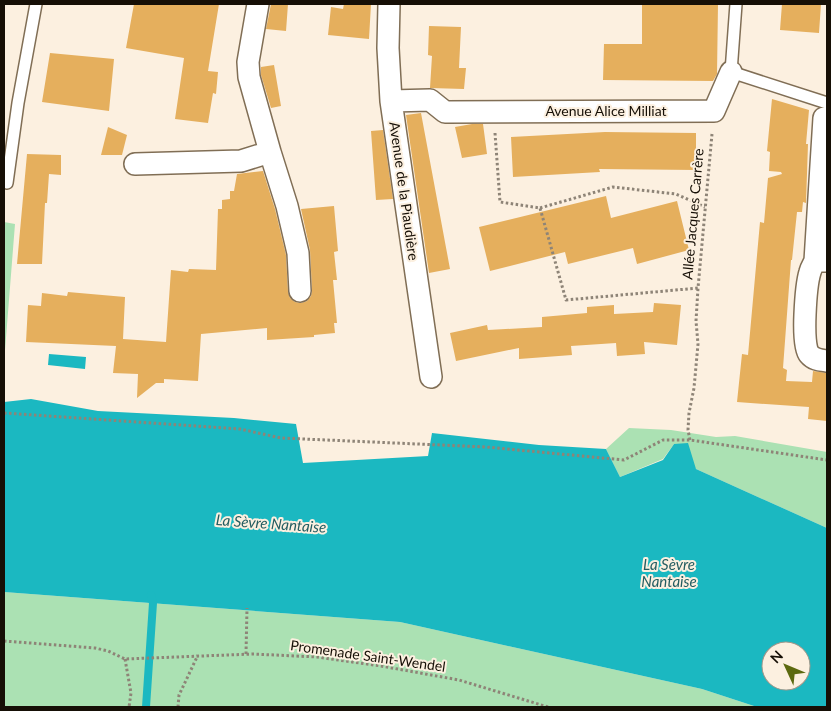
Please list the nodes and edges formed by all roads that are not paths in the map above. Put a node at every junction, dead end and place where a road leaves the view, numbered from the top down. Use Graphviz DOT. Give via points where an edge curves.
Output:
graph roads {
  1 [pos="36,4"];
  2 [pos="258,4"];
  3 [pos="389,4"];
  4 [pos="736,4"];
  5 [pos="731,72"];
  6 [pos="391,101"];
  7 [pos="826,111"];
  8 [pos="270,152"];
  9 [pos="135,164"];
  10 [pos="7,184"];
  11 [pos="821,261"];
  12 [pos="300,291"];
  13 [pos="827,362"];
  14 [pos="431,377"];
  1 -- 10 [label="lane"];
  2 -- 8 [label="street" via="248,62 249,78"];
  3 -- 6 [label="street, Avenue de la Piaudière"];
  4 -- 5 [label="lane"];
  5 -- 6 [label="street, Avenue Alice Milliat" via="714,111 444,112 430,100"];
  5 -- 7 [label="lane"];
  6 -- 14 [label="street, Avenue de la Piaudière"];
  7 -- 11 [label="street"];
  8 -- 9 [label="street" via="241,161"];
  8 -- 12 [label="street" via="298,253"];
  11 -- 13 [label="street" via="810,272 804,334 810,354 816,360"];
}
